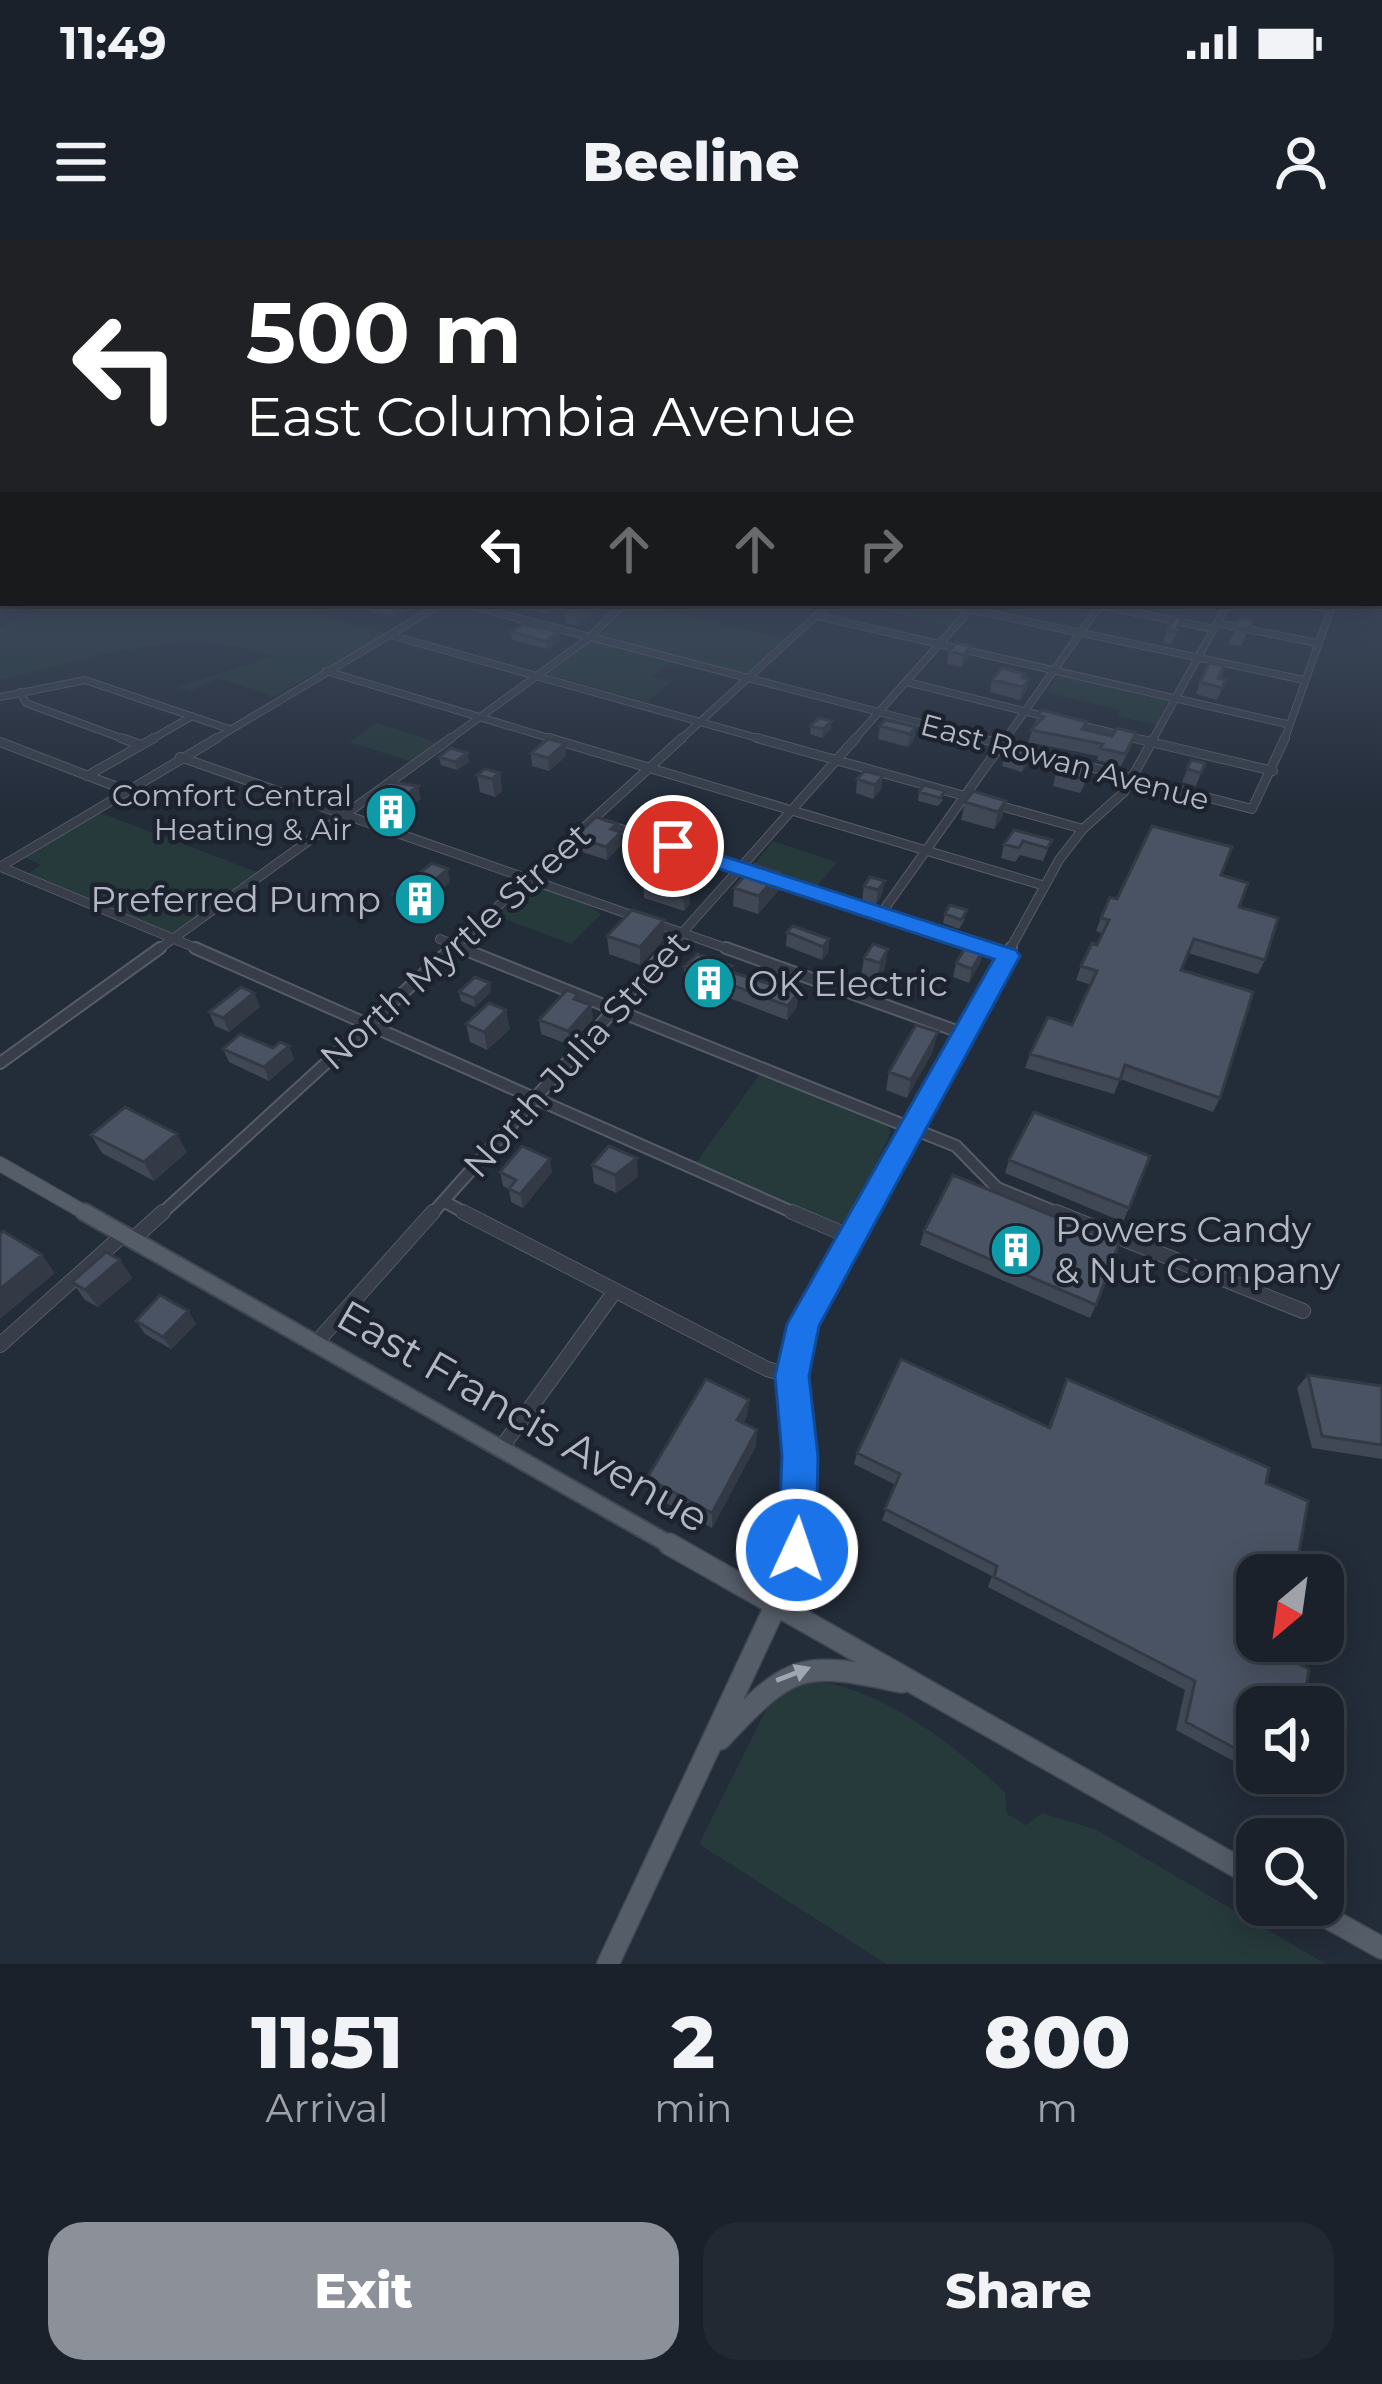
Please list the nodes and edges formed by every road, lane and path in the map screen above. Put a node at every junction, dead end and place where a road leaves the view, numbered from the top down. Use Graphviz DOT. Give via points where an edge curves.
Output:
graph roads {
  1 [pos="357,653"];
  2 [pos="458,653"];
  3 [pos="567,653"];
  4 [pos="648,653"];
  5 [pos="775,653"];
  6 [pos="787,653"];
  7 [pos="932,653"];
  8 [pos="983,653"];
  9 [pos="1065,653"];
  10 [pos="1174,653"];
  11 [pos="1198,653"];
  12 [pos="1313,653"];
  13 [pos="793,655"];
  14 [pos="1195,658"];
  15 [pos="1053,669"];
  16 [pos="326,671"];
  17 [pos="537,675"];
  18 [pos="746,679"];
  19 [pos="1304,680"];
  20 [pos="907,682"];
  21 [pos="20,692"];
  22 [pos="1173,697"];
  23 [pos="0,698"];
  24 [pos="1024,711"];
  25 [pos="878,712"];
  26 [pos="192,716"];
  27 [pos="480,716"];
  28 [pos="702,721"];
  29 [pos="1287,724"];
  30 [pos="229,729"];
  31 [pos="0,742"];
  32 [pos="1151,742"];
  33 [pos="141,745"];
  34 [pos="999,746"];
  35 [pos="180,757"];
  36 [pos="838,759"];
  37 [pos="652,766"];
  38 [pos="1273,771"];
  39 [pos="87,776"];
  40 [pos="1131,780"];
  41 [pos="125,790"];
  42 [pos="965,795"];
  43 [pos="794,811"];
  44 [pos="344,815"];
  45 [pos="593,820"];
  46 [pos="1083,829"];
  47 [pos="926,850"];
  48 [pos="1,867"];
  49 [pos="741,868"];
  50 [pos="531,877"];
  51 [pos="1045,886"];
  52 [pos="880,915"];
  53 [pos="684,932"];
  54 [pos="170,939"];
  55 [pos="440,939"];
  56 [pos="456,946"];
  57 [pos="1008,956"];
  58 [pos="617,1009"];
  59 [pos="369,1025"];
  60 [pos="965,1034"];
  61 [pos="0,1064"];
  62 [pos="534,1100"];
  63 [pos="913,1129"];
  64 [pos="0,1165"];
  65 [pos="445,1202"];
  66 [pos="129,1237"];
  67 [pos="850,1238"];
  68 [pos="615,1291"];
  69 [pos="1303,1311"];
  70 [pos="316,1342"];
  71 [pos="0,1345"];
  72 [pos="792,1376"];
  73 [pos="502,1447"];
  74 [pos="776,1605"];
  75 [pos="916,1685"];
  76 [pos="708,1751"];
  77 [pos="1236,1866"];
  78 [pos="1343,1926"];
  79 [pos="1382,1948"];
  80 [pos="608,1964"];
  1 -- 16 [label="street"];
  2 -- 17 [label="street"];
  3 -- 17 [label="street"];
  4 -- 18 [label="street, East Rowan Avenue"];
  5 -- 18 [label="street, North Myrtle Street"];
  6 -- 13 [label="street"];
  7 -- 20 [label="street, North Julia Street"];
  8 -- 15 [label="street"];
  9 -- 15 [label="street"];
  10 -- 14 [label="street"];
  11 -- 14 [label="street"];
  12 -- 19 [label="street"];
  14 -- 19 [label="street"];
  14 -- 22 [label="street"];
  15 -- 22 [label="street"];
  15 -- 24 [label="street"];
  16 -- 27 [label="street"];
  16 -- 30 [label="street"];
  17 -- 27 [label="street"];
  17 -- 28 [label="street"];
  18 -- 25 [label="street, East Rowan Avenue"];
  18 -- 28 [label="street, North Myrtle Street"];
  19 -- 29 [label="street"];
  20 -- 24 [label="street"];
  20 -- 25 [label="street, North Julia Street"];
  21 -- 23 [label="street"];
  21 -- 26 [label="street" via="75,679"];
  21 -- 33 [label="street" via="26,703"];
  22 -- 29 [label="street"];
  22 -- 32 [label="street"];
  24 -- 32 [label="street"];
  24 -- 34 [label="street"];
  25 -- 34 [label="street, East Rowan Avenue"];
  25 -- 36 [label="street, North Julia Street"];
  26 -- 30 [label="street"];
  26 -- 33 [label="street"];
  27 -- 37 [label="street"];
  27 -- 44 [label="street"];
  28 -- 36 [label="street"];
  28 -- 37 [label="street, North Myrtle Street"];
  29 -- 38 [label="street"];
  30 -- 35 [label="street"];
  31 -- 39 [label="street"];
  32 -- 38 [label="street"];
  32 -- 40 [label="street"];
  33 -- 39 [label="street"];
  34 -- 40 [label="street, East Rowan Avenue"];
  34 -- 42 [label="street"];
  35 -- 41 [label="street"];
  35 -- 44 [label="street"];
  36 -- 42 [label="street"];
  36 -- 43 [label="street, North Julia Street"];
  37 -- 43 [label="street"];
  37 -- 45 [label="street, North Myrtle Street"];
  38 -- 40 [label="street, East Rowan Avenue" via="1252,808"];
  39 -- 41 [label="street"];
  40 -- 46 [label="street"];
  41 -- 48 [label="street"];
  42 -- 46 [label="street"];
  42 -- 47 [label="street"];
  43 -- 47 [label="street"];
  43 -- 49 [label="street, North Julia Street"];
  44 -- 50 [label="street"];
  44 -- 54 [label="street"];
  45 -- 49 [label="street"];
  45 -- 50 [label="street, North Myrtle Street"];
  46 -- 51 [label="street"];
  47 -- 51 [label="street"];
  47 -- 52 [label="street"];
  48 -- 54 [label="street"];
  49 -- 52 [label="street"];
  49 -- 53 [label="street, North Julia Street"];
  50 -- 53 [label="street"];
  50 -- 56 [label="street, North Myrtle Street"];
  51 -- 57 [label="street"];
  52 -- 57 [label="street"];
  53 -- 58 [label="street, North Julia Street"];
  53 -- 60 [label="street"];
  54 -- 59 [label="street"];
  54 -- 61 [label="street"];
  55 -- 56 [label="street"];
  56 -- 58 [label="street"];
  56 -- 59 [label="street, North Myrtle Street"];
  57 -- 60 [label="street"];
  58 -- 62 [label="street, North Julia Street"];
  58 -- 63 [label="street"];
  59 -- 62 [label="street"];
  59 -- 66 [label="street, North Myrtle Street"];
  60 -- 63 [label="street"];
  62 -- 65 [label="street, North Julia Street"];
  62 -- 67 [label="street"];
  63 -- 67 [label="street"];
  63 -- 69 [label="street" via="956,1146 997,1188"];
  64 -- 66 [label="main road, East Francis Avenue"];
  65 -- 68 [label="street"];
  65 -- 70 [label="street, North Julia Street"];
  66 -- 70 [label="main road, East Francis Avenue"];
  66 -- 71 [label="street, North Myrtle Street"];
  67 -- 72 [label="street" via="803,1324"];
  68 -- 72 [label="street"];
  68 -- 73 [label="street"];
  70 -- 73 [label="main road, East Francis Avenue"];
  72 -- 74 [label="street" via="801,1519"];
  73 -- 74 [label="main road, East Francis Avenue"];
  74 -- 75 [label="main road, East Francis Avenue"];
  74 -- 76 [label="main road"];
  76 -- 75 [label="main road, one-way" via="795,1670 853,1671"];
  75 -- 77 [label="main road, East Francis Avenue"];
  76 -- 80 [label="main road"];
  78 -- 79 [label="main road"];
}
